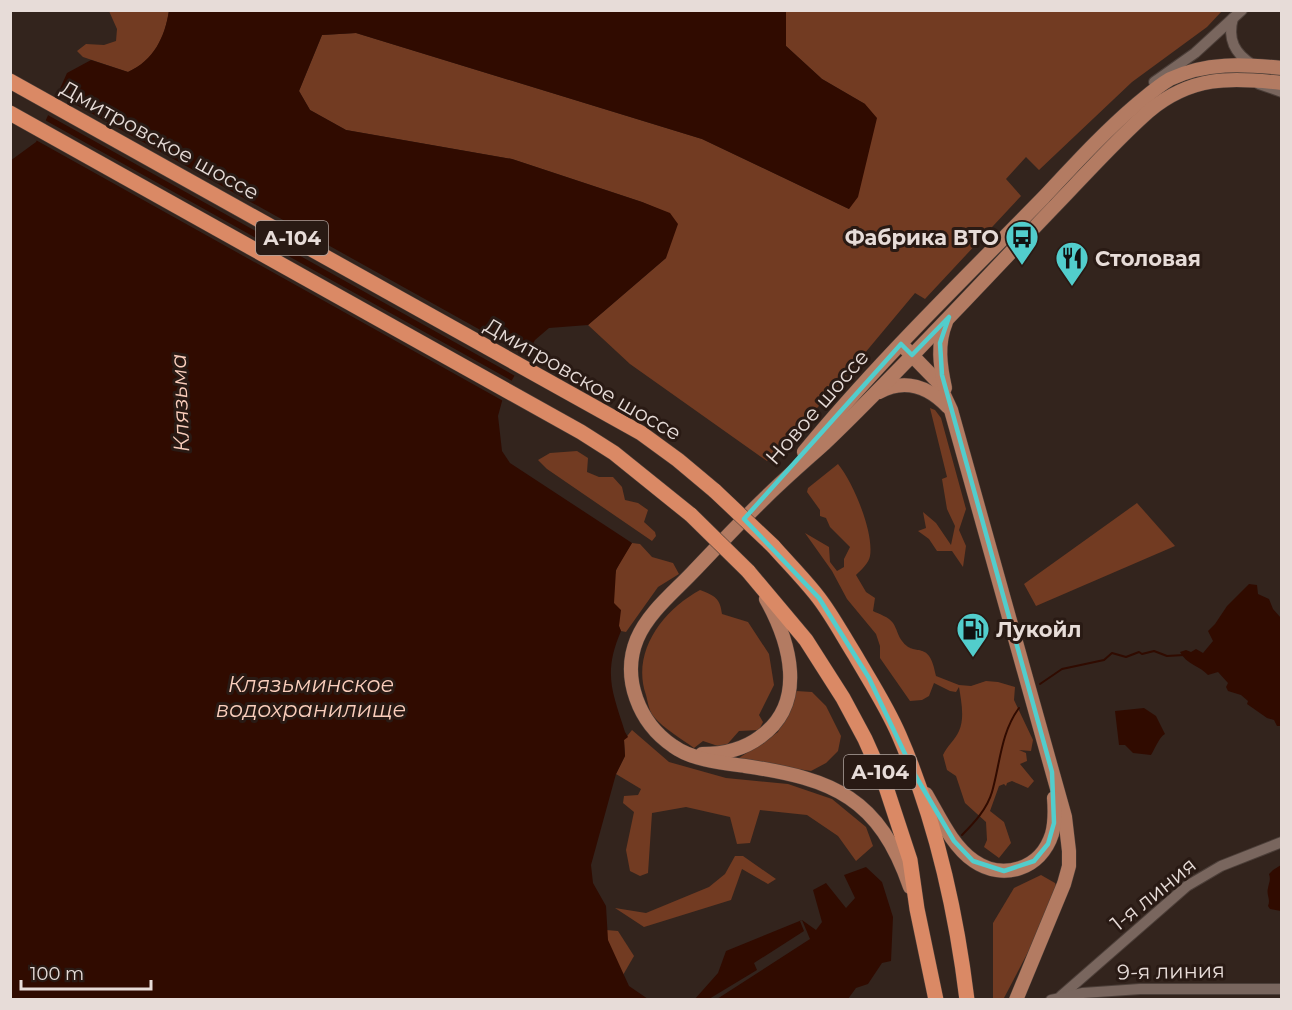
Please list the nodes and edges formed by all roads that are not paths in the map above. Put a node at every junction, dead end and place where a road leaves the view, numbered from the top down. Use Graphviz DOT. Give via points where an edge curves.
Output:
graph roads {
  1 [pos="1242,10"];
  2 [pos="1234,15"];
  3 [pos="1253,65"];
  4 [pos="1281,68"];
  5 [pos="1244,80"];
  6 [pos="15,83"];
  7 [pos="1281,83"];
  8 [pos="1281,92"];
  9 [pos="10,113"];
  10 [pos="1119,119"];
  11 [pos="948,317"];
  12 [pos="901,344"];
  13 [pos="912,355"];
  14 [pos="868,399"];
  15 [pos="951,410"];
  16 [pos="774,489"];
  17 [pos="750,574"];
  18 [pos="689,754"];
  19 [pos="1052,772"];
  20 [pos="915,775"];
  21 [pos="1281,842"];
  22 [pos="917,909"];
  23 [pos="1281,989"];
  24 [pos="1141,994"];
  25 [pos="1056,998"];
  26 [pos="936,999"];
  27 [pos="967,999"];
  28 [pos="1016,999"];
  1 -- 2 [label="street, Новое шоссе"];
  2 -- 3 [label="street" via="1232,43 1238,54"];
  2 -- 10 [label="street, Новое шоссе" via="1195,53 1145,90"];
  3 -- 4 [label="main road"];
  3 -- 10 [label="main road" via="1217,65 1178,76 1160,85"];
  5 -- 7 [label="main road, Новое шоссе"];
  5 -- 8 [label="street"];
  5 -- 11 [label="main road, Новое шоссе" via="1198,84 1152,108"];
  6 -- 20 [label="highway, Дмитровское шоссе / А-104, bridge" via="641,433 678,459 773,546 819,598 898,733"];
  9 -- 17 [label="highway, А-104, bridge" via="614,453 691,515"];
  10 -- 12 [label="main road, Новое шоссе"];
  11 -- 13 [label="main road, Новое шоссе"];
  11 -- 15 [label="main road" via="940,356"];
  12 -- 13 [label="main road"];
  12 -- 16 [label="main road, Новое шоссе" via="847,400"];
  13 -- 14 [label="main road, Новое шоссе"];
  13 -- 15 [label="main road" via="938,382"];
  14 -- 15 [label="main road" via="892,386 909,385 932,392"];
  14 -- 16 [label="main road, Новое шоссе"];
  15 -- 19 [label="main road"];
  16 -- 18 [label="main road" via="646,621 631,656 639,708 654,729 674,747"];
  17 -- 18 [label="main road" via="784,636 790,681 786,705 770,730 751,744 728,751"];
  17 -- 22 [label="highway, А-104" via="806,640 865,739 885,784 910,860"];
  18 -- 22 [label="main road" via="774,770 832,787 856,802 876,821 895,849"];
  19 -- 20 [label="main road" via="1054,823 1048,844 1034,861 1004,872 982,866 963,852"];
  19 -- 28 [label="main road" via="1068,835 1069,866 1052,919"];
  20 -- 27 [label="highway, Дмитровское шоссе / А-104" via="949,897"];
  21 -- 25 [label="street, 1-я линия" via="1221,866 1187,886"];
  22 -- 26 [label="highway, А-104"];
  23 -- 24 [label="street, 9-я линия"];
  24 -- 25 [label="street, 9-я линия"];
}
